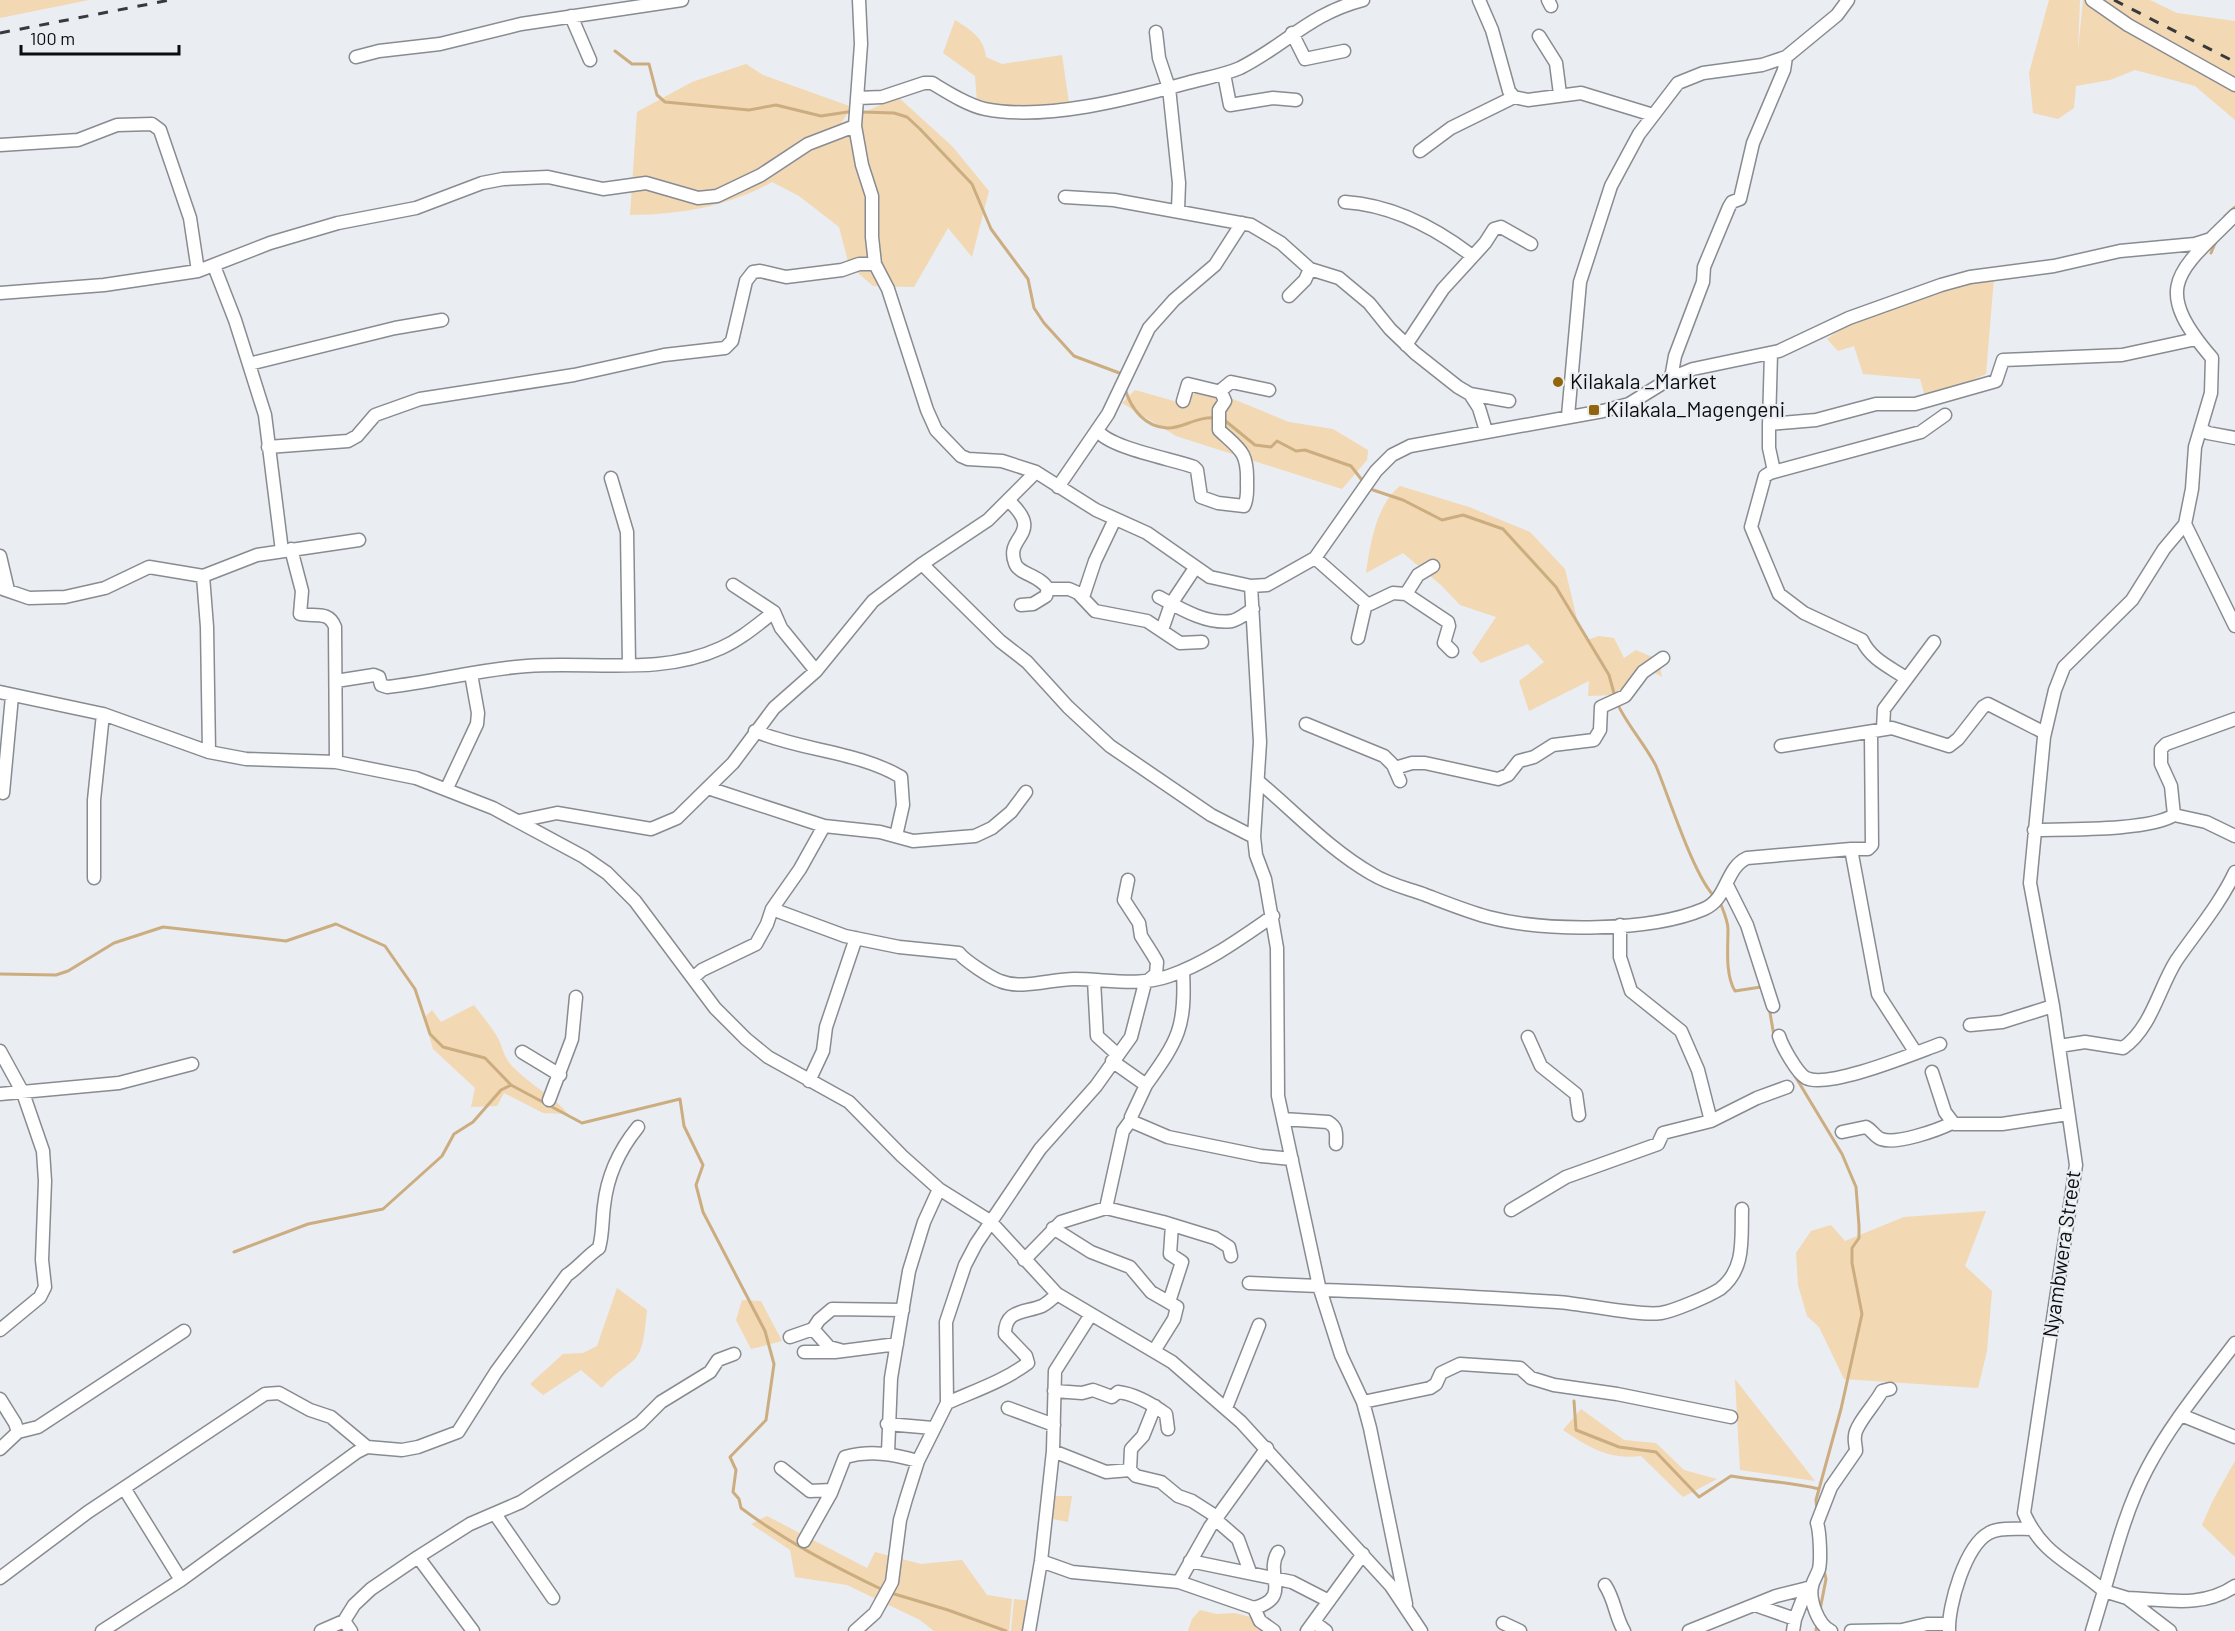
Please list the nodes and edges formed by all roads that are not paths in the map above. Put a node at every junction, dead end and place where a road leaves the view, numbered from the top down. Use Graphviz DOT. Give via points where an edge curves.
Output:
graph roads {
  1 [pos="682,0"];
  2 [pos="859,0"];
  3 [pos="1363,0"];
  4 [pos="1479,0"];
  5 [pos="1848,0"];
  6 [pos="2092,0"];
  7 [pos="571,16"];
  8 [pos="1156,32"];
  9 [pos="1292,33"];
  10 [pos="1539,36"];
  11 [pos="1344,51"];
  12 [pos="356,57"];
  13 [pos="1786,57"];
  14 [pos="590,60"];
  15 [pos="1224,74"];
  16 [pos="2235,85"];
  17 [pos="1168,88"];
  18 [pos="1560,94"];
  19 [pos="1514,97"];
  20 [pos="858,98"];
  21 [pos="1296,100"];
  22 [pos="1653,115"];
  23 [pos="855,126"];
  24 [pos="0,145"];
  25 [pos="1420,151"];
  26 [pos="1065,197"];
  27 [pos="1345,202"];
  28 [pos="1178,210"];
  29 [pos="2235,215"];
  30 [pos="1242,223"];
  31 [pos="2211,239"];
  32 [pos="1531,244"];
  33 [pos="1472,255"];
  34 [pos="875,264"];
  35 [pos="214,266"];
  36 [pos="1310,269"];
  37 [pos="198,271"];
  38 [pos="0,293"];
  39 [pos="1289,296"];
  40 [pos="442,320"];
  41 [pos="2196,339"];
  42 [pos="1406,345"];
  43 [pos="1771,353"];
  44 [pos="249,364"];
  45 [pos="1671,378"];
  46 [pos="1269,390"];
  47 [pos="1220,391"];
  48 [pos="1470,394"];
  49 [pos="1183,400"];
  50 [pos="1509,400"];
  51 [pos="1946,415"];
  52 [pos="1568,416"];
  53 [pos="1769,424"];
  54 [pos="2201,429"];
  55 [pos="1096,430"];
  56 [pos="1486,432"];
  57 [pos="2235,438"];
  58 [pos="268,447"];
  59 [pos="1774,471"];
  60 [pos="1036,472"];
  61 [pos="611,478"];
  62 [pos="1058,487"];
  63 [pos="1008,500"];
  64 [pos="1115,519"];
  65 [pos="2185,525"];
  66 [pos="359,540"];
  67 [pos="286,550"];
  68 [pos="0,556"];
  69 [pos="1315,558"];
  70 [pos="921,564"];
  71 [pos="1433,566"];
  72 [pos="1195,568"];
  73 [pos="203,576"];
  74 [pos="733,585"];
  75 [pos="1251,586"];
  76 [pos="4,589"];
  77 [pos="1048,589"];
  78 [pos="1406,594"];
  79 [pos="1083,597"];
  80 [pos="1159,597"];
  81 [pos="1366,603"];
  82 [pos="1021,604"];
  83 [pos="1172,604"];
  84 [pos="1253,609"];
  85 [pos="774,612"];
  86 [pos="2235,626"];
  87 [pos="1162,630"];
  88 [pos="1358,638"];
  89 [pos="1202,642"];
  90 [pos="1934,642"];
  91 [pos="1452,651"];
  92 [pos="1663,658"];
  93 [pos="628,665"];
  94 [pos="816,671"];
  95 [pos="471,674"];
  96 [pos="1906,678"];
  97 [pos="336,681"];
  98 [pos="5,695"];
  99 [pos="103,714"];
  100 [pos="2235,719"];
  101 [pos="1306,724"];
  102 [pos="755,731"];
  103 [pos="1877,731"];
  104 [pos="2045,733"];
  105 [pos="1781,746"];
  106 [pos="209,752"];
  107 [pos="336,762"];
  108 [pos="1395,768"];
  109 [pos="1400,781"];
  110 [pos="1259,782"];
  111 [pos="447,788"];
  112 [pos="708,788"];
  113 [pos="1026,792"];
  114 [pos="3,793"];
  115 [pos="2174,815"];
  116 [pos="519,821"];
  117 [pos="824,826"];
  118 [pos="2034,830"];
  119 [pos="896,836"];
  120 [pos="2235,836"];
  121 [pos="1254,837"];
  122 [pos="1851,849"];
  123 [pos="2235,872"];
  124 [pos="94,878"];
  125 [pos="1128,880"];
  126 [pos="1727,885"];
  127 [pos="772,909"];
  128 [pos="1273,916"];
  129 [pos="1620,925"];
  130 [pos="856,938"];
  131 [pos="1183,971"];
  132 [pos="693,978"];
  133 [pos="1094,980"];
  134 [pos="1145,983"];
  135 [pos="576,997"];
  136 [pos="1773,1006"];
  137 [pos="2053,1006"];
  138 [pos="1970,1024"];
  139 [pos="1779,1036"];
  140 [pos="1528,1037"];
  141 [pos="1940,1044"];
  142 [pos="2059,1046"];
  143 [pos="0,1051"];
  144 [pos="522,1052"];
  145 [pos="1916,1053"];
  146 [pos="1115,1058"];
  147 [pos="192,1064"];
  148 [pos="1932,1072"];
  149 [pos="560,1075"];
  150 [pos="809,1081"];
  151 [pos="1146,1085"];
  152 [pos="1787,1087"];
  153 [pos="22,1093"];
  154 [pos="0,1094"];
  155 [pos="549,1100"];
  156 [pos="2068,1114"];
  157 [pos="1579,1115"];
  158 [pos="1282,1119"];
  159 [pos="1131,1120"];
  160 [pos="1711,1121"];
  161 [pos="1952,1123"];
  162 [pos="638,1127"];
  163 [pos="1842,1132"];
  164 [pos="1336,1144"];
  165 [pos="1292,1159"];
  166 [pos="939,1189"];
  167 [pos="1106,1208"];
  168 [pos="1742,1209"];
  169 [pos="1511,1210"];
  170 [pos="990,1221"];
  171 [pos="1172,1226"];
  172 [pos="1053,1228"];
  173 [pos="1231,1256"];
  174 [pos="1024,1260"];
  175 [pos="1249,1283"];
  176 [pos="1320,1288"];
  177 [pos="1057,1294"];
  178 [pos="1169,1302"];
  179 [pos="903,1310"];
  180 [pos="1090,1316"];
  181 [pos="1258,1325"];
  182 [pos="813,1329"];
  183 [pos="0,1330"];
  184 [pos="184,1331"];
  185 [pos="790,1337"];
  186 [pos="897,1344"];
  187 [pos="2235,1344"];
  188 [pos="844,1351"];
  189 [pos="1154,1351"];
  190 [pos="804,1352"];
  191 [pos="734,1354"];
  192 [pos="1890,1389"];
  193 [pos="1054,1391"];
  194 [pos="0,1399"];
  195 [pos="1363,1402"];
  196 [pos="947,1403"];
  197 [pos="1155,1406"];
  198 [pos="1008,1408"];
  199 [pos="1226,1408"];
  200 [pos="2181,1415"];
  201 [pos="1731,1417"];
  202 [pos="887,1424"];
  203 [pos="1054,1425"];
  204 [pos="933,1428"];
  205 [pos="1168,1429"];
  206 [pos="18,1432"];
  207 [pos="2235,1437"];
  208 [pos="367,1447"];
  209 [pos="1267,1448"];
  210 [pos="0,1449"];
  211 [pos="1053,1451"];
  212 [pos="888,1453"];
  213 [pos="918,1461"];
  214 [pos="781,1468"];
  215 [pos="1130,1470"];
  216 [pos="124,1488"];
  217 [pos="832,1490"];
  218 [pos="495,1514"];
  219 [pos="1216,1518"];
  220 [pos="2031,1529"];
  221 [pos="804,1541"];
  222 [pos="1278,1552"];
  223 [pos="1363,1554"];
  224 [pos="418,1557"];
  225 [pos="1041,1561"];
  226 [pos="1190,1561"];
  227 [pos="1250,1572"];
  228 [pos="0,1578"];
  229 [pos="1275,1578"];
  230 [pos="181,1580"];
  231 [pos="1179,1582"];
  232 [pos="1605,1585"];
  233 [pos="2235,1586"];
  234 [pos="1809,1587"];
  235 [pos="2104,1591"];
  236 [pos="553,1598"];
  237 [pos="2127,1598"];
  238 [pos="1329,1600"];
  239 [pos="1755,1605"];
  240 [pos="1254,1608"];
  241 [pos="1407,1608"];
  242 [pos="1503,1623"];
  243 [pos="1794,1625"];
  244 [pos="347,1626"];
  245 [pos="1310,1626"];
  246 [pos="1927,1628"];
  247 [pos="1948,1628"];
  248 [pos="104,1630"];
  249 [pos="321,1631"];
  250 [pos="473,1631"];
  251 [pos="855,1631"];
  252 [pos="1029,1631"];
  253 [pos="1274,1631"];
  254 [pos="1326,1631"];
  255 [pos="1421,1631"];
  256 [pos="1520,1631"];
  257 [pos="1624,1631"];
  258 [pos="1689,1631"];
  259 [pos="1831,1631"];
  260 [pos="1851,1631"];
  261 [pos="1902,1631"];
  262 [pos="2092,1631"];
  263 [pos="2170,1631"];
  1 -- 7 [label="street"];
  2 -- 20 [label="street"];
  3 -- 9 [label="street" via="1313,18"];
  4 -- 19 [label="street"];
  5 -- 13 [label="street" via="1837,15"];
  6 -- 16 [label="street" via="2128,25"];
  7 -- 12 [label="street"];
  7 -- 14 [label="street"];
  8 -- 17 [label="street"];
  9 -- 11 [label="street" via="1305,58"];
  9 -- 15 [label="street" via="1250,63"];
  10 -- 18 [label="street" via="1556,63"];
  13 -- 22 [label="street" via="1690,77 1670,91"];
  13 -- 45 [label="street" via="1753,143 1740,199 1729,207 1704,267 1703,282 1674,356"];
  15 -- 17 [label="street"];
  15 -- 21 [label="street" via="1230,105 1273,98"];
  17 -- 20 [label="street" via="1118,100 1037,111 983,109 932,83 882,97"];
  17 -- 28 [label="street" via="1179,183"];
  18 -- 19 [label="street" via="1528,100"];
  18 -- 22 [label="street" via="1581,93"];
  19 -- 25 [label="street" via="1451,128"];
  20 -- 23 [label="street"];
  22 -- 52 [label="street" via="1626,153 1586,261 1578,296"];
  23 -- 34 [label="street" via="872,196"];
  23 -- 35 [label="street" via="808,144 761,176 717,196 698,198 646,183 603,189 548,177 503,179 416,208 270,243"];
  24 -- 37 [label="street" via="70,142 117,125 152,124 160,130 190,218"];
  26 -- 28 [label="street"];
  27 -- 33 [label="street" via="1378,205 1406,216"];
  28 -- 30 [label="street"];
  29 -- 31 [label="street"];
  30 -- 36 [label="street" via="1270,236"];
  30 -- 55 [label="street" via="1215,266 1155,320"];
  31 -- 41 [label="street" via="2192,257 2178,280 2175,298"];
  31 -- 43 [label="street" via="2120,251 1951,282 1849,318"];
  32 -- 33 [label="street" via="1498,227"];
  33 -- 42 [label="street" via="1443,289"];
  34 -- 58 [label="street" via="786,277 753,272 732,341 725,348 664,355 574,375 420,399 375,415 353,440"];
  34 -- 60 [label="street" via="888,289 927,410 945,441 968,459 1002,461"];
  35 -- 37 [label="street"];
  35 -- 44 [label="street"];
  36 -- 39 [label="street"];
  36 -- 42 [label="street" via="1346,284 1369,303"];
  37 -- 38 [label="street" via="104,285"];
  40 -- 44 [label="street"];
  41 -- 53 [label="street" via="2122,355 2003,360 1996,381 1915,404 1876,404 1816,420"];
  41 -- 54 [label="street" via="2212,358 2211,393"];
  42 -- 48 [label="street"];
  43 -- 45 [label="street" via="1693,369"];
  43 -- 53 [label="street"];
  44 -- 58 [label="street" via="265,415"];
  45 -- 52 [label="street" via="1629,404"];
  46 -- 47 [label="street" via="1231,382"];
  47 -- 49 [label="street" via="1188,384"];
  47 -- 55 [label="street" via="1225,401 1219,410 1219,430 1245,458 1244,506 1201,497 1194,466 1161,460 1105,439"];
  48 -- 50 [label="street"];
  48 -- 56 [label="street"];
  51 -- 59 [label="street" via="1921,432"];
  52 -- 56 [label="street"];
  53 -- 59 [label="street"];
  54 -- 57 [label="street"];
  54 -- 65 [label="street"];
  55 -- 62 [label="street"];
  56 -- 69 [label="street" via="1428,441 1392,455 1376,471"];
  58 -- 67 [label="street"];
  59 -- 96 [label="street" via="1765,476 1751,527 1779,594 1804,613 1862,640 1872,656"];
  60 -- 62 [label="street"];
  60 -- 63 [label="street"];
  61 -- 93 [label="street" via="627,532"];
  62 -- 64 [label="street"];
  63 -- 70 [label="street" via="988,520"];
  63 -- 77 [label="street" via="1024,517 1026,525 1014,550 1017,568 1044,581"];
  64 -- 72 [label="street" via="1147,533"];
  64 -- 79 [label="street"];
  65 -- 86 [label="street"];
  65 -- 104 [label="street, Nyambwera Street" via="2164,549 2132,600 2064,667"];
  66 -- 67 [label="street"];
  67 -- 73 [label="street" via="257,555"];
  67 -- 97 [label="street" via="302,591 300,614 332,619"];
  68 -- 76 [label="street"];
  69 -- 75 [label="street" via="1267,585"];
  69 -- 81 [label="street"];
  70 -- 94 [label="street" via="873,601"];
  70 -- 121 [label="street" via="1110,746 1211,815"];
  71 -- 78 [label="street" via="1418,575"];
  72 -- 75 [label="street" via="1210,578"];
  72 -- 83 [label="street"];
  73 -- 76 [label="street" via="149,567 105,588 65,597 29,598"];
  73 -- 106 [label="street"];
  74 -- 85 [label="street"];
  75 -- 84 [label="street"];
  77 -- 79 [label="street" via="1062,587"];
  77 -- 82 [label="street" via="1046,596 1034,604"];
  78 -- 81 [label="street" via="1393,593"];
  78 -- 91 [label="street" via="1448,622 1444,644"];
  79 -- 87 [label="street" via="1095,611 1136,618"];
  80 -- 83 [label="street"];
  81 -- 88 [label="street"];
  83 -- 84 [label="street" via="1193,614 1226,621 1234,621"];
  83 -- 87 [label="street"];
  84 -- 110 [label="street"];
  85 -- 93 [label="street" via="720,649 661,663"];
  85 -- 94 [label="street" via="781,628"];
  87 -- 89 [label="street" via="1180,643"];
  90 -- 96 [label="street"];
  92 -- 108 [label="street" via="1643,672 1625,696 1601,707 1600,730 1594,740 1552,745 1519,761 1505,777 1491,779 1420,762"];
  93 -- 95 [label="street" via="530,665"];
  94 -- 102 [label="street" via="774,708"];
  95 -- 97 [label="street" via="387,687 374,675"];
  95 -- 111 [label="street" via="477,724"];
  96 -- 103 [label="street" via="1884,709"];
  97 -- 107 [label="street"];
  98 -- 99 [label="street"];
  98 -- 114 [label="street"];
  99 -- 106 [label="street"];
  99 -- 124 [label="street" via="94,800"];
  100 -- 115 [label="street" via="2163,747 2161,764 2171,786"];
  101 -- 108 [label="street" via="1367,747"];
  102 -- 112 [label="street"];
  102 -- 119 [label="street" via="865,762 901,777 903,805"];
  103 -- 104 [label="street" via="1900,729 1949,746 1990,704"];
  103 -- 105 [label="street"];
  103 -- 122 [label="street" via="1872,845 1868,849"];
  104 -- 118 [label="street, Nyambwera Street"];
  106 -- 107 [label="street" via="246,759"];
  107 -- 111 [label="street"];
  108 -- 109 [label="street"];
  110 -- 121 [label="street"];
  110 -- 129 [label="street" via="1336,849 1384,880 1506,920"];
  111 -- 116 [label="street"];
  112 -- 116 [label="street" via="677,818 651,829 557,813"];
  112 -- 117 [label="street"];
  113 -- 119 [label="street" via="1011,812 975,836 913,841"];
  115 -- 118 [label="street" via="2119,826"];
  115 -- 120 [label="street" via="2206,822"];
  116 -- 132 [label="street" via="607,873 635,901"];
  117 -- 119 [label="street"];
  117 -- 127 [label="street"];
  118 -- 137 [label="street, Nyambwera Street" via="2030,883"];
  121 -- 128 [label="street"];
  122 -- 126 [label="street" via="1747,858 1732,870"];
  122 -- 145 [label="street" via="1878,994"];
  123 -- 142 [label="street" via="2175,963 2129,1044 2124,1048 2085,1042"];
  125 -- 134 [label="street" via="1124,900 1157,962 1156,974"];
  126 -- 129 [label="street" via="1705,908 1677,918"];
  126 -- 136 [label="street" via="1747,926"];
  127 -- 130 [label="street"];
  127 -- 132 [label="street" via="756,944"];
  128 -- 131 [label="street"];
  128 -- 158 [label="street"];
  129 -- 160 [label="street" via="1620,957 1631,991 1683,1034 1698,1070"];
  130 -- 133 [label="street" via="958,953 1000,981"];
  130 -- 150 [label="street" via="826,1027 823,1051"];
  131 -- 134 [label="street"];
  131 -- 151 [label="street" via="1182,1028"];
  132 -- 150 [label="street" via="746,1040"];
  133 -- 134 [label="street"];
  133 -- 146 [label="street" via="1097,1036"];
  134 -- 146 [label="street" via="1131,1037"];
  135 -- 149 [label="street" via="572,1039"];
  137 -- 138 [label="street" via="2002,1022"];
  137 -- 142 [label="street, Nyambwera Street"];
  139 -- 145 [label="street" via="1782,1046 1810,1079 1842,1077"];
  140 -- 157 [label="street" via="1541,1066 1576,1094"];
  141 -- 145 [label="street"];
  142 -- 156 [label="street, Nyambwera Street"];
  143 -- 153 [label="street"];
  144 -- 149 [label="street"];
  146 -- 151 [label="street"];
  146 -- 170 [label="street" via="1072,1115 1040,1149"];
  147 -- 153 [label="street" via="119,1083"];
  148 -- 161 [label="street"];
  149 -- 155 [label="street"];
  150 -- 166 [label="street" via="858,1109"];
  151 -- 159 [label="street"];
  152 -- 160 [label="street"];
  153 -- 154 [label="street"];
  153 -- 183 [label="street" via="42,1151 45,1287 40,1298"];
  156 -- 161 [label="street" via="2002,1124"];
  156 -- 220 [label="street, Nyambwera Street" via="2076,1166 2024,1497 2024,1513"];
  158 -- 164 [label="street" via="1328,1122 1336,1131"];
  158 -- 165 [label="street"];
  159 -- 165 [label="street" via="1168,1137"];
  159 -- 167 [label="street" via="1123,1131"];
  160 -- 169 [label="street" via="1663,1133 1658,1144 1566,1177"];
  161 -- 163 [label="street" via="1896,1140 1881,1139 1866,1127"];
  162 -- 208 [label="street" via="623,1147 607,1184 599,1248 567,1275 496,1372 458,1432 434,1443 402,1450"];
  165 -- 176 [label="street"];
  166 -- 170 [label="street"];
  166 -- 179 [label="street" via="911,1262"];
  167 -- 171 [label="street"];
  167 -- 172 [label="street" via="1070,1218"];
  168 -- 176 [label="street" via="1743,1247 1730,1277 1714,1292 1661,1313 1557,1302"];
  170 -- 174 [label="street"];
  170 -- 196 [label="street" via="958,1280 946,1322"];
  171 -- 173 [label="street" via="1222,1242 1229,1247"];
  171 -- 178 [label="street" via="1170,1254 1182,1262"];
  172 -- 174 [label="street"];
  172 -- 178 [label="street" via="1091,1252 1130,1267 1151,1292"];
  174 -- 177 [label="street"];
  175 -- 176 [label="street"];
  176 -- 195 [label="street" via="1341,1356"];
  177 -- 180 [label="street"];
  177 -- 196 [label="street" via="1043,1306 1009,1318 1005,1334 1028,1363 1012,1375"];
  178 -- 189 [label="street" via="1177,1311"];
  179 -- 182 [label="street" via="832,1309"];
  179 -- 186 [label="street"];
  180 -- 189 [label="street"];
  180 -- 193 [label="street" via="1055,1371"];
  181 -- 199 [label="street"];
  182 -- 185 [label="street"];
  182 -- 188 [label="street" via="829,1347"];
  184 -- 206 [label="street" via="38,1427"];
  186 -- 188 [label="street"];
  186 -- 202 [label="street"];
  187 -- 200 [label="street"];
  188 -- 190 [label="street"];
  189 -- 199 [label="street"];
  191 -- 218 [label="street" via="718,1360 710,1372 661,1402 612,1442 521,1502"];
  192 -- 234 [label="street" via="1882,1391 1866,1419 1857,1426 1856,1451 1831,1487 1819,1515 1820,1563"];
  193 -- 197 [label="street" via="1082,1394 1093,1390 1112,1397 1122,1392"];
  193 -- 203 [label="street"];
  194 -- 206 [label="street"];
  195 -- 201 [label="street" via="1430,1388 1449,1368 1480,1364 1520,1368 1532,1378 1554,1385"];
  195 -- 241 [label="street"];
  196 -- 204 [label="street"];
  197 -- 205 [label="street" via="1168,1417"];
  197 -- 215 [label="street" via="1143,1436 1131,1449"];
  198 -- 203 [label="street"];
  199 -- 209 [label="street"];
  200 -- 207 [label="street"];
  200 -- 235 [label="street" via="2147,1469 2126,1517"];
  202 -- 204 [label="street"];
  202 -- 212 [label="street"];
  203 -- 211 [label="street"];
  204 -- 213 [label="street"];
  206 -- 210 [label="street"];
  208 -- 216 [label="street" via="331,1417 279,1393 265,1394"];
  208 -- 230 [label="street"];
  209 -- 219 [label="street"];
  209 -- 223 [label="street"];
  211 -- 215 [label="street" via="1106,1472"];
  211 -- 225 [label="street"];
  212 -- 213 [label="street"];
  212 -- 217 [label="street" via="845,1457"];
  213 -- 251 [label="street" via="900,1520 892,1582 875,1613"];
  214 -- 217 [label="street" via="810,1491"];
  215 -- 219 [label="street" via="1136,1476 1161,1482"];
  216 -- 228 [label="street"];
  216 -- 230 [label="street"];
  217 -- 221 [label="street"];
  218 -- 224 [label="street" via="470,1524"];
  218 -- 236 [label="street"];
  219 -- 226 [label="street"];
  219 -- 227 [label="street" via="1238,1539"];
  220 -- 235 [label="street, Nyambwera Street" via="2058,1559"];
  220 -- 247 [label="street" via="1989,1532 1979,1542 1955,1592"];
  222 -- 229 [label="street" via="1272,1566"];
  223 -- 238 [label="street"];
  223 -- 241 [label="street"];
  224 -- 244 [label="street" via="354,1605"];
  224 -- 250 [label="street"];
  225 -- 231 [label="street" via="1072,1572"];
  225 -- 252 [label="street"];
  226 -- 227 [label="street"];
  226 -- 231 [label="street"];
  227 -- 229 [label="street"];
  229 -- 238 [label="street"];
  229 -- 240 [label="street" via="1274,1596"];
  230 -- 248 [label="street"];
  231 -- 240 [label="street"];
  232 -- 257 [label="street" via="1614,1598"];
  233 -- 237 [label="street" via="2209,1600 2196,1602"];
  234 -- 239 [label="street"];
  234 -- 243 [label="street"];
  234 -- 259 [label="street" via="1817,1618"];
  235 -- 237 [label="street, Nyambwera Street"];
  235 -- 262 [label="street"];
  237 -- 263 [label="street"];
  238 -- 245 [label="street"];
  239 -- 243 [label="street"];
  239 -- 258 [label="street"];
  240 -- 253 [label="street" via="1260,1621"];
  241 -- 255 [label="street"];
  242 -- 256 [label="street"];
  244 -- 249 [label="street"];
  245 -- 254 [label="street"];
  246 -- 247 [label="street"];
  246 -- 261 [label="street"];
  260 -- 261 [label="street"];
}
